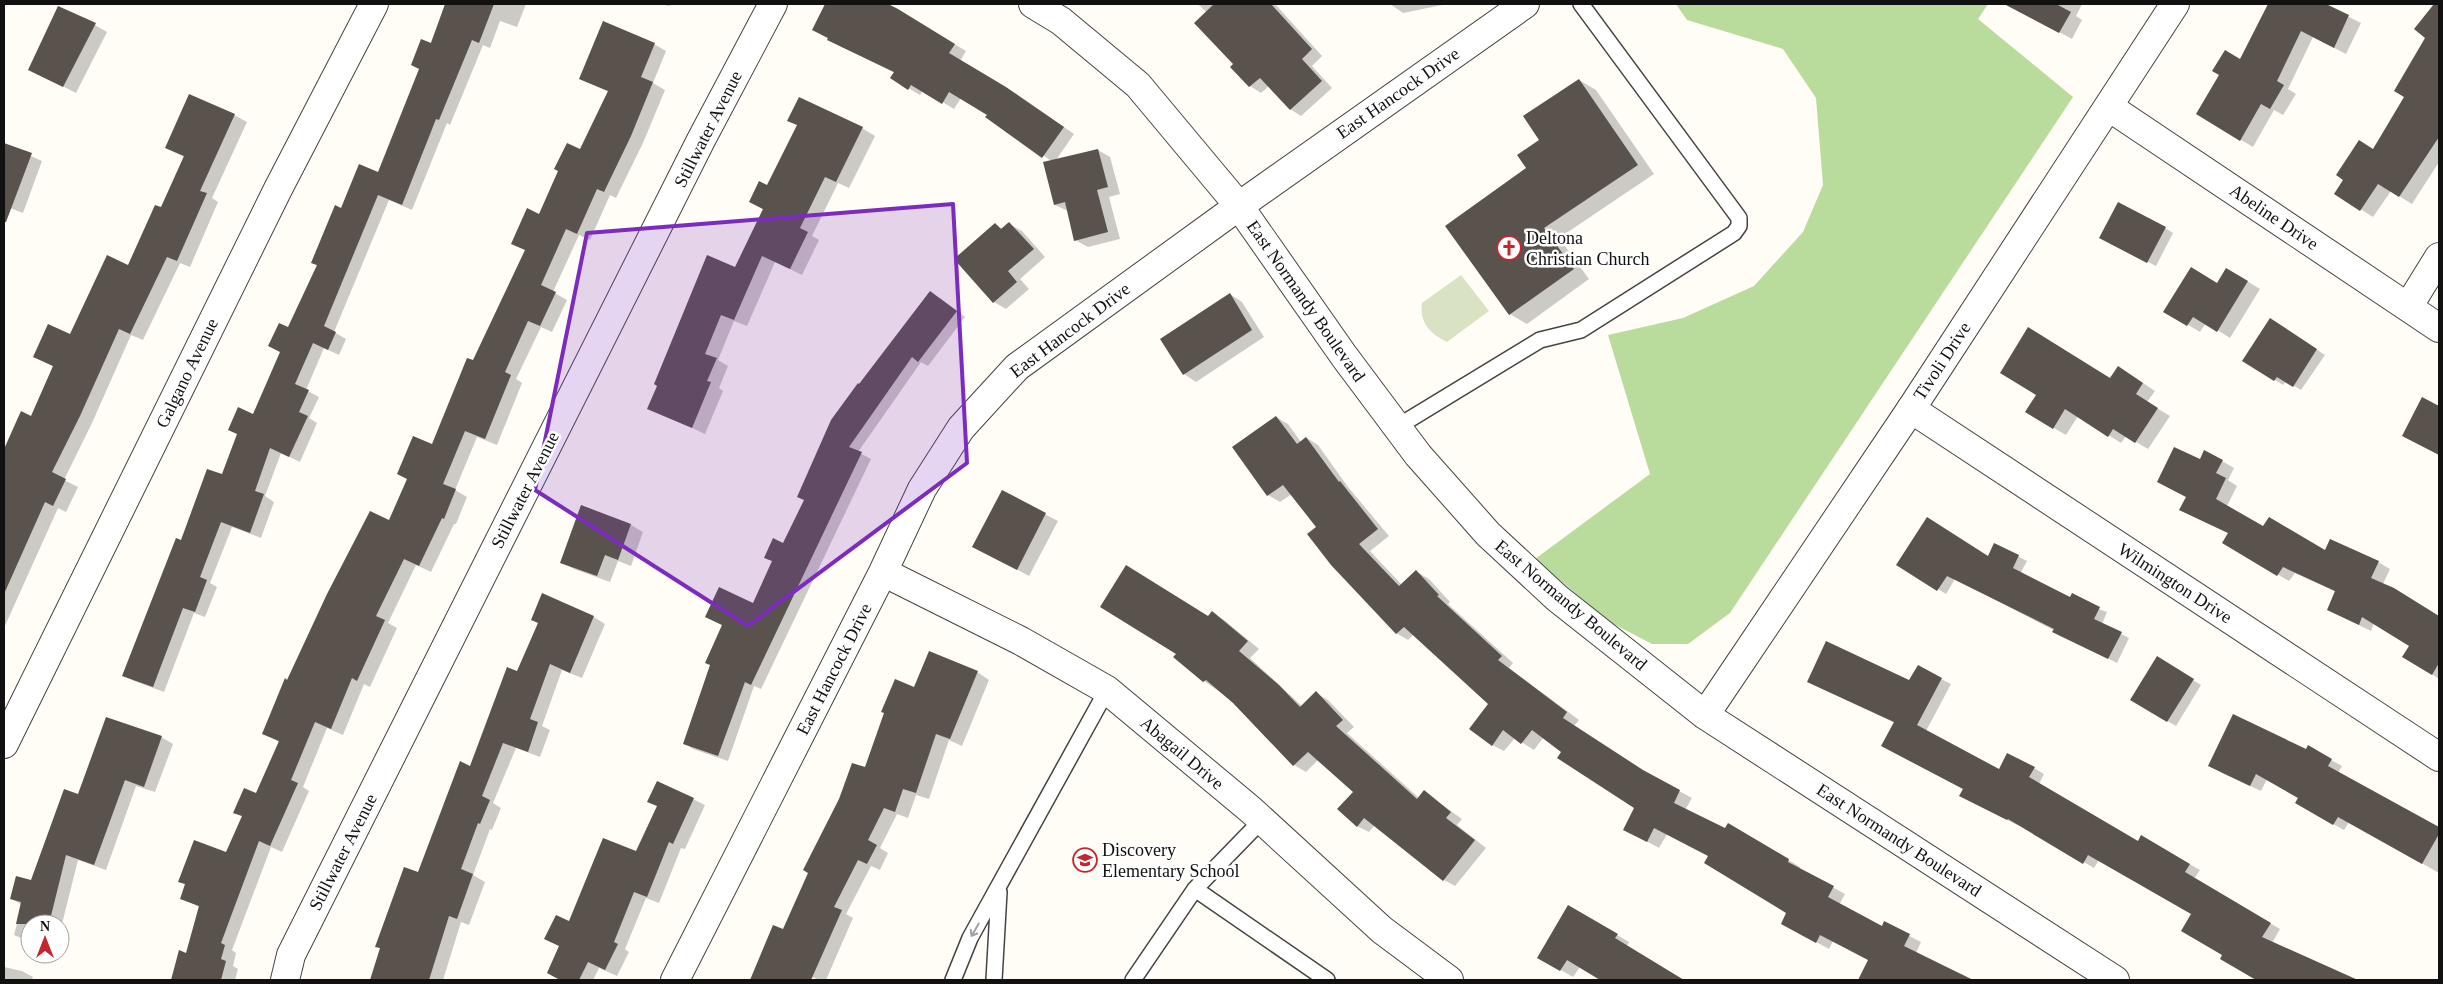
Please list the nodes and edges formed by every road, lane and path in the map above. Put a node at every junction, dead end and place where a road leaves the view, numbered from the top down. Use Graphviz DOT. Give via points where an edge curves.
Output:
graph roads {
  1 [pos="374,4"];
  2 [pos="773,4"];
  3 [pos="1033,4"];
  4 [pos="1525,4"];
  5 [pos="1581,4"];
  6 [pos="2175,4"];
  7 [pos="2109,106"];
  8 [pos="1238,206"];
  9 [pos="2439,258"];
  10 [pos="2408,307"];
  11 [pos="2439,328"];
  12 [pos="1911,409"];
  13 [pos="1397,427"];
  14 [pos="883,572"];
  15 [pos="1107,690"];
  16 [pos="1705,715"];
  17 [pos="4,744"];
  18 [pos="2439,757"];
  19 [pos="1262,820"];
  20 [pos="1000,888"];
  21 [pos="1195,889"];
  22 [pos="286,980"];
  23 [pos="675,980"];
  24 [pos="952,980"];
  25 [pos="994,980"];
  26 [pos="1133,980"];
  27 [pos="1327,980"];
  28 [pos="1449,980"];
  29 [pos="2115,980"];
  1 -- 17 [label="street, Galgano Avenue" via="278,189"];
  2 -- 22 [label="street, Stillwater Avenue" via="696,149 292,955"];
  3 -- 8 [label="street, East Normandy Boulevard" via="1061,21 1138,85"];
  4 -- 8 [label="street, East Hancock Drive"];
  5 -- 13 [label="lane" via="1738,218 1738,226 1734,233 1581,330 1540,340"];
  6 -- 7 [label="street, Tivoli Drive"];
  7 -- 10 [label="street, Abeline Drive"];
  7 -- 12 [label="street, Tivoli Drive"];
  8 -- 13 [label="street, East Normandy Boulevard"];
  8 -- 14 [label="street, East Hancock Drive" via="1017,367 961,428 922,489"];
  9 -- 10 [label="street"];
  10 -- 11 [label="street, Abeline Drive"];
  12 -- 16 [label="street, Tivoli Drive"];
  12 -- 18 [label="street, Wilmington Drive"];
  13 -- 16 [label="street, East Normandy Boulevard" via="1418,455 1512,557 1557,598"];
  14 -- 15 [label="street, Abagail Drive" via="1021,641"];
  14 -- 23 [label="street, East Hancock Drive"];
  15 -- 19 [label="street, Abagail Drive"];
  15 -- 20 [label="lane"];
  16 -- 29 [label="street, East Normandy Boulevard"];
  19 -- 21 [label="lane"];
  19 -- 28 [label="street, Abagail Drive" via="1382,930"];
  20 -- 24 [label="lane, one-way" via="970,938"];
  20 -- 25 [label="lane"];
  21 -- 26 [label="lane"];
  21 -- 27 [label="lane"];
}
